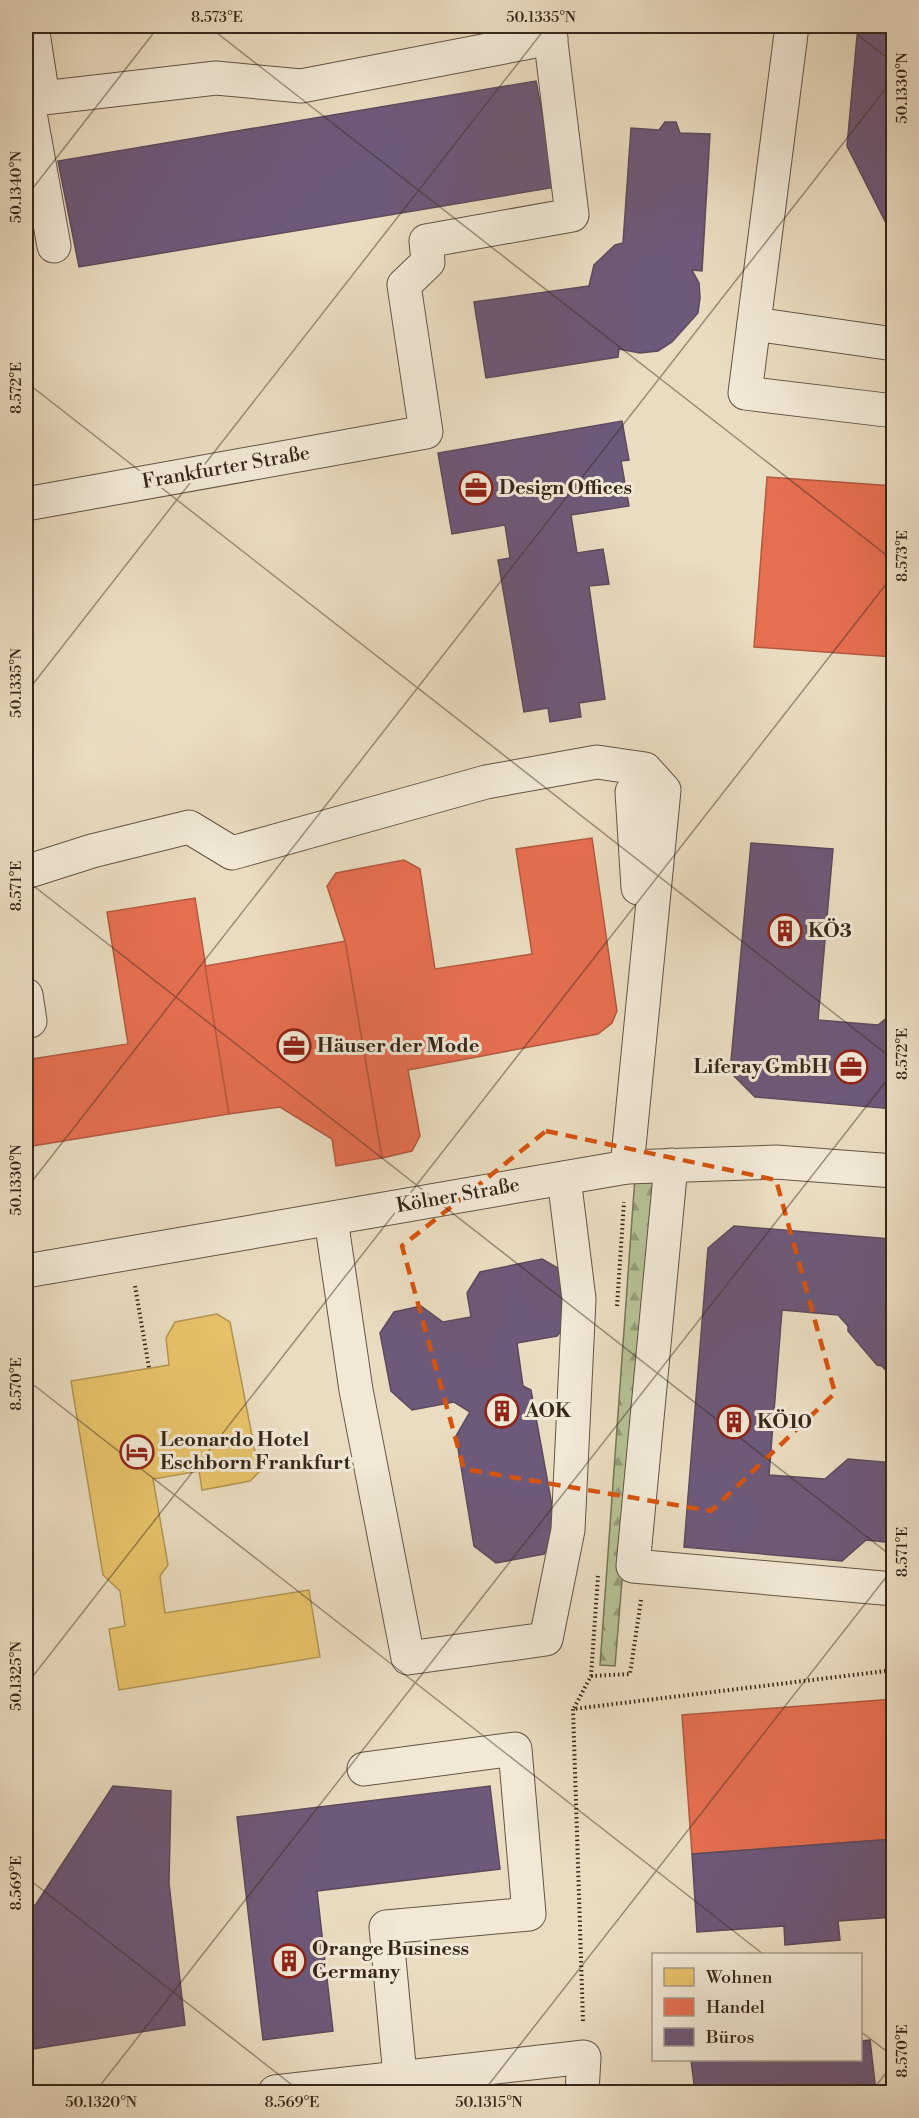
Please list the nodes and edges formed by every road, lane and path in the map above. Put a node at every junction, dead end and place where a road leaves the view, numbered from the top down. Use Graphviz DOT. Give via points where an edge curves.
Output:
graph roads {
  1 [pos="32,26"];
  2 [pos="792,26"];
  3 [pos="550,32"];
  4 [pos="43,98"];
  5 [pos="54,246"];
  6 [pos="754,324"];
  7 [pos="894,344"];
  8 [pos="894,411"];
  9 [pos="26,504"];
  10 [pos="632,792"];
  11 [pos="26,872"];
  12 [pos="644,989"];
  13 [pos="671,1165"];
  14 [pos="627,1167"];
  15 [pos="894,1171"];
  16 [pos="564,1178"];
  17 [pos="330,1219"];
  18 [pos="130,1253"];
  19 [pos="26,1271"];
  20 [pos="149,1368"];
  21 [pos="647,1567"];
  22 [pos="894,1589"];
  23 [pos="894,1670"];
  24 [pos="591,1676"];
  25 [pos="364,1769"];
  26 [pos="584,2057"];
  27 [pos="400,2076"];
  28 [pos="275,2092"];
  29 [pos="582,2092"];
  1 -- 4 [label="street"];
  2 -- 6 [label="street"];
  3 -- 4 [label="street" via="301,86 216,78"];
  3 -- 9 [label="street, Frankfurter Straße" via="572,215 426,241 428,262 404,285 426,432"];
  4 -- 5 [label="street" via="28,102"];
  6 -- 7 [label="street"];
  6 -- 8 [label="street" via="745,393"];
  10 -- 12 [label="street"];
  11 -- 12 [label="street" via="92,850 189,827 232,853 486,782 597,762 645,769 664,790"];
  12 -- 14 [label="street"];
  13 -- 14 [label="street, Kölner Straße"];
  13 -- 15 [label="street, Kölner Straße" via="776,1162"];
  13 -- 21 [label="street" via="633,1566"];
  14 -- 16 [label="street, Kölner Straße"];
  16 -- 17 [label="street, Kölner Straße"];
  16 -- 17 [label="street" via="579,1299 568,1530 546,1639 408,1658 356,1390"];
  17 -- 18 [label="street, Kölner Straße"];
  18 -- 19 [label="street, Kölner Straße"];
  18 -- 20 [label="path"];
  21 -- 22 [label="street"];
  21 -- 24 [label="path" via="630,1674"];
  23 -- 26 [label="path" via="573,1709"];
  25 -- 27 [label="street" via="515,1749 530,1914 386,1927"];
  26 -- 27 [label="street"];
  26 -- 29 [label="street"];
  27 -- 28 [label="street"];
}
